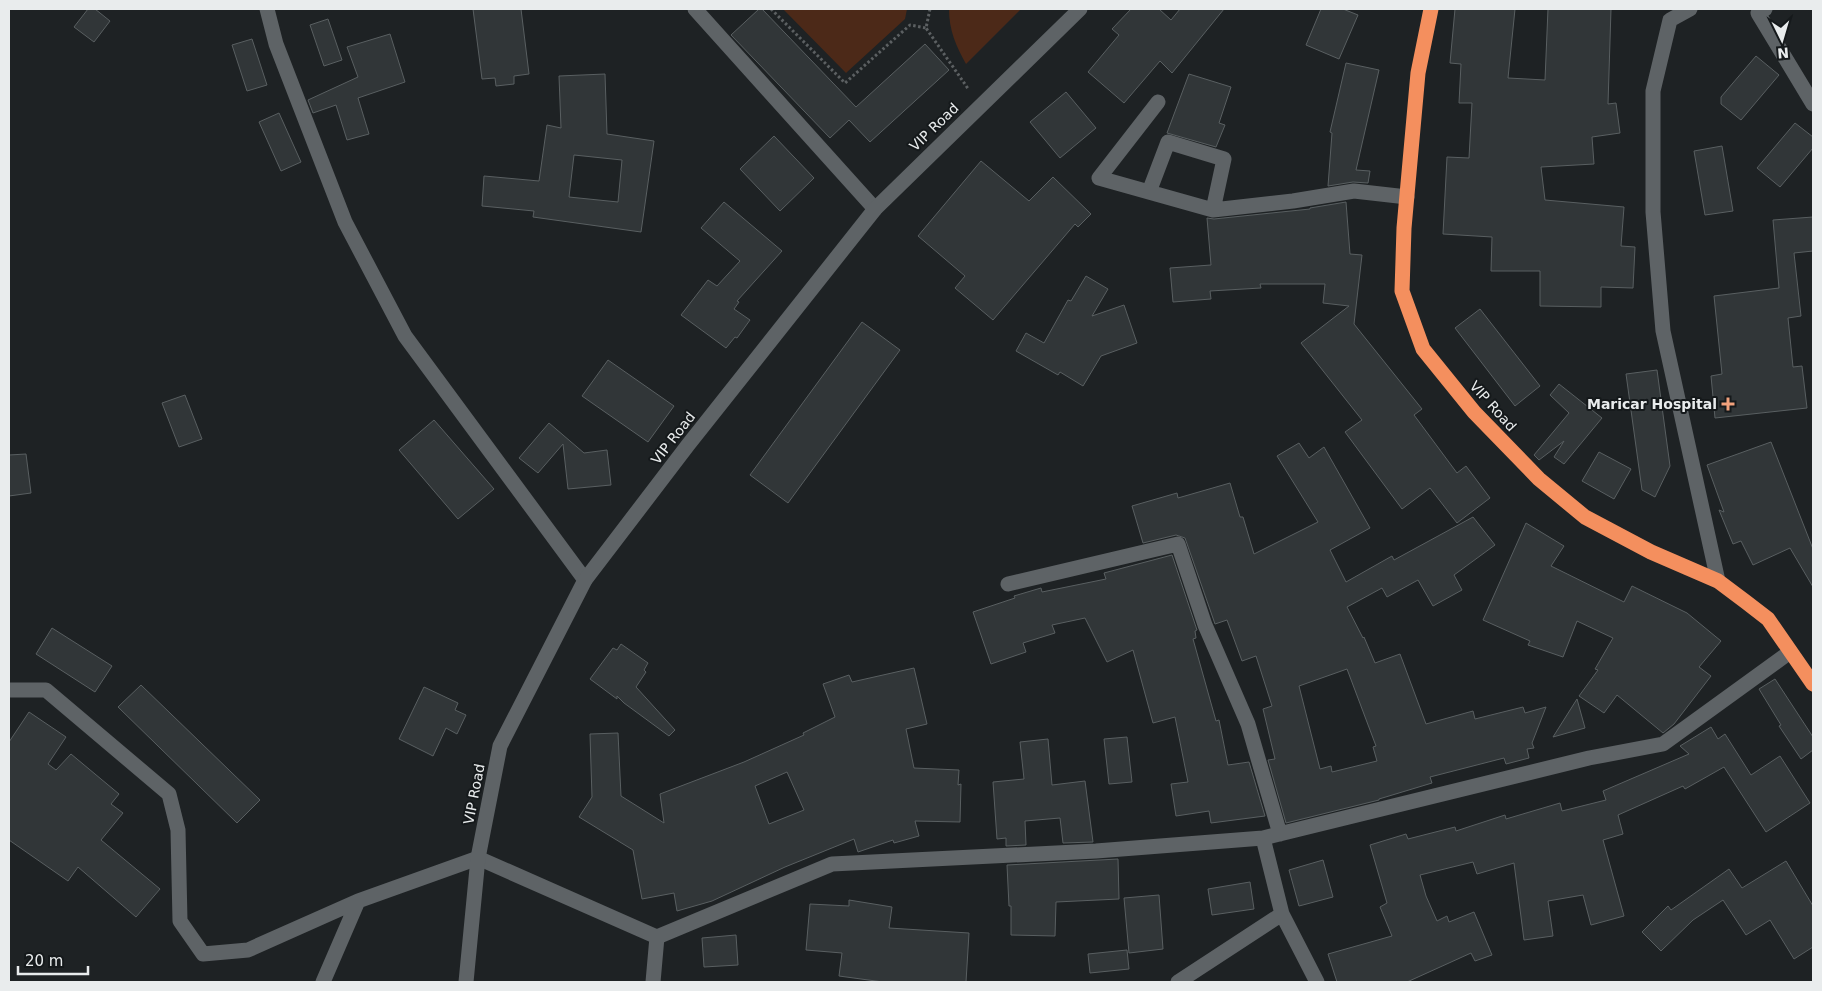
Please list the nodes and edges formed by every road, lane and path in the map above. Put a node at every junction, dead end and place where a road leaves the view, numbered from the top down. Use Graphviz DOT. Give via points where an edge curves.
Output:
graph roads {
  1 [pos="267,9"];
  2 [pos="695,9"];
  3 [pos="771,9"];
  4 [pos="930,9"];
  5 [pos="1080,9"];
  6 [pos="1431,9"];
  7 [pos="1690,9"];
  8 [pos="1765,9"];
  9 [pos="926,28"];
  10 [pos="1158,102"];
  11 [pos="1813,104"];
  12 [pos="980,105"];
  13 [pos="1148,192"];
  14 [pos="1407,197"];
  15 [pos="874,208"];
  16 [pos="1213,210"];
  17 [pos="586,580"];
  18 [pos="1718,581"];
  19 [pos="1008,584"];
  20 [pos="1790,652"];
  21 [pos="1813,684"];
  22 [pos="9,690"];
  23 [pos="1280,834"];
  24 [pos="1263,838"];
  25 [pos="478,858"];
  26 [pos="358,901"];
  27 [pos="1282,914"];
  28 [pos="657,937"];
  29 [pos="323,982"];
  30 [pos="466,982"];
  31 [pos="652,982"];
  32 [pos="1178,982"];
  33 [pos="1317,982"];
  1 -- 17 [label="street" via="276,44 345,222 405,336"];
  2 -- 15 [label="street"];
  3 -- 9 [label="path" via="846,83 910,25"];
  4 -- 9 [label="path"];
  5 -- 12 [label="street, VIP Road"];
  6 -- 14 [label="highway, VIP Road" via="1418,73"];
  7 -- 18 [label="street" via="1670,20 1654,90 1653,212 1663,331"];
  8 -- 11 [label="street" via="1758,13"];
  9 -- 12 [label="path"];
  10 -- 13 [label="street" via="1099,178"];
  12 -- 15 [label="street, VIP Road"];
  13 -- 16 [label="street"];
  13 -- 16 [label="street" via="1168,142 1224,159"];
  14 -- 16 [label="street" via="1354,191"];
  14 -- 18 [label="highway, VIP Road" via="1402,291 1423,349 1474,412 1539,479 1585,517 1651,552"];
  15 -- 17 [label="street, VIP Road"];
  17 -- 25 [label="street, VIP Road" via="500,746"];
  18 -- 20 [label="highway, VIP Road" via="1768,619"];
  19 -- 23 [label="street" via="1178,544 1205,624 1248,724"];
  20 -- 21 [label="highway, VIP Road"];
  20 -- 23 [label="street" via="1663,744 1589,758"];
  22 -- 26 [label="street" via="46,690 169,794 178,830 180,921 203,954 248,950"];
  23 -- 24 [label="street"];
  24 -- 27 [label="street"];
  24 -- 28 [label="street" via="1096,851 832,864"];
  25 -- 26 [label="street"];
  25 -- 28 [label="street"];
  25 -- 30 [label="street, VIP Road"];
  26 -- 29 [label="street"];
  27 -- 32 [label="street"];
  27 -- 33 [label="street"];
  28 -- 31 [label="street"];
}
